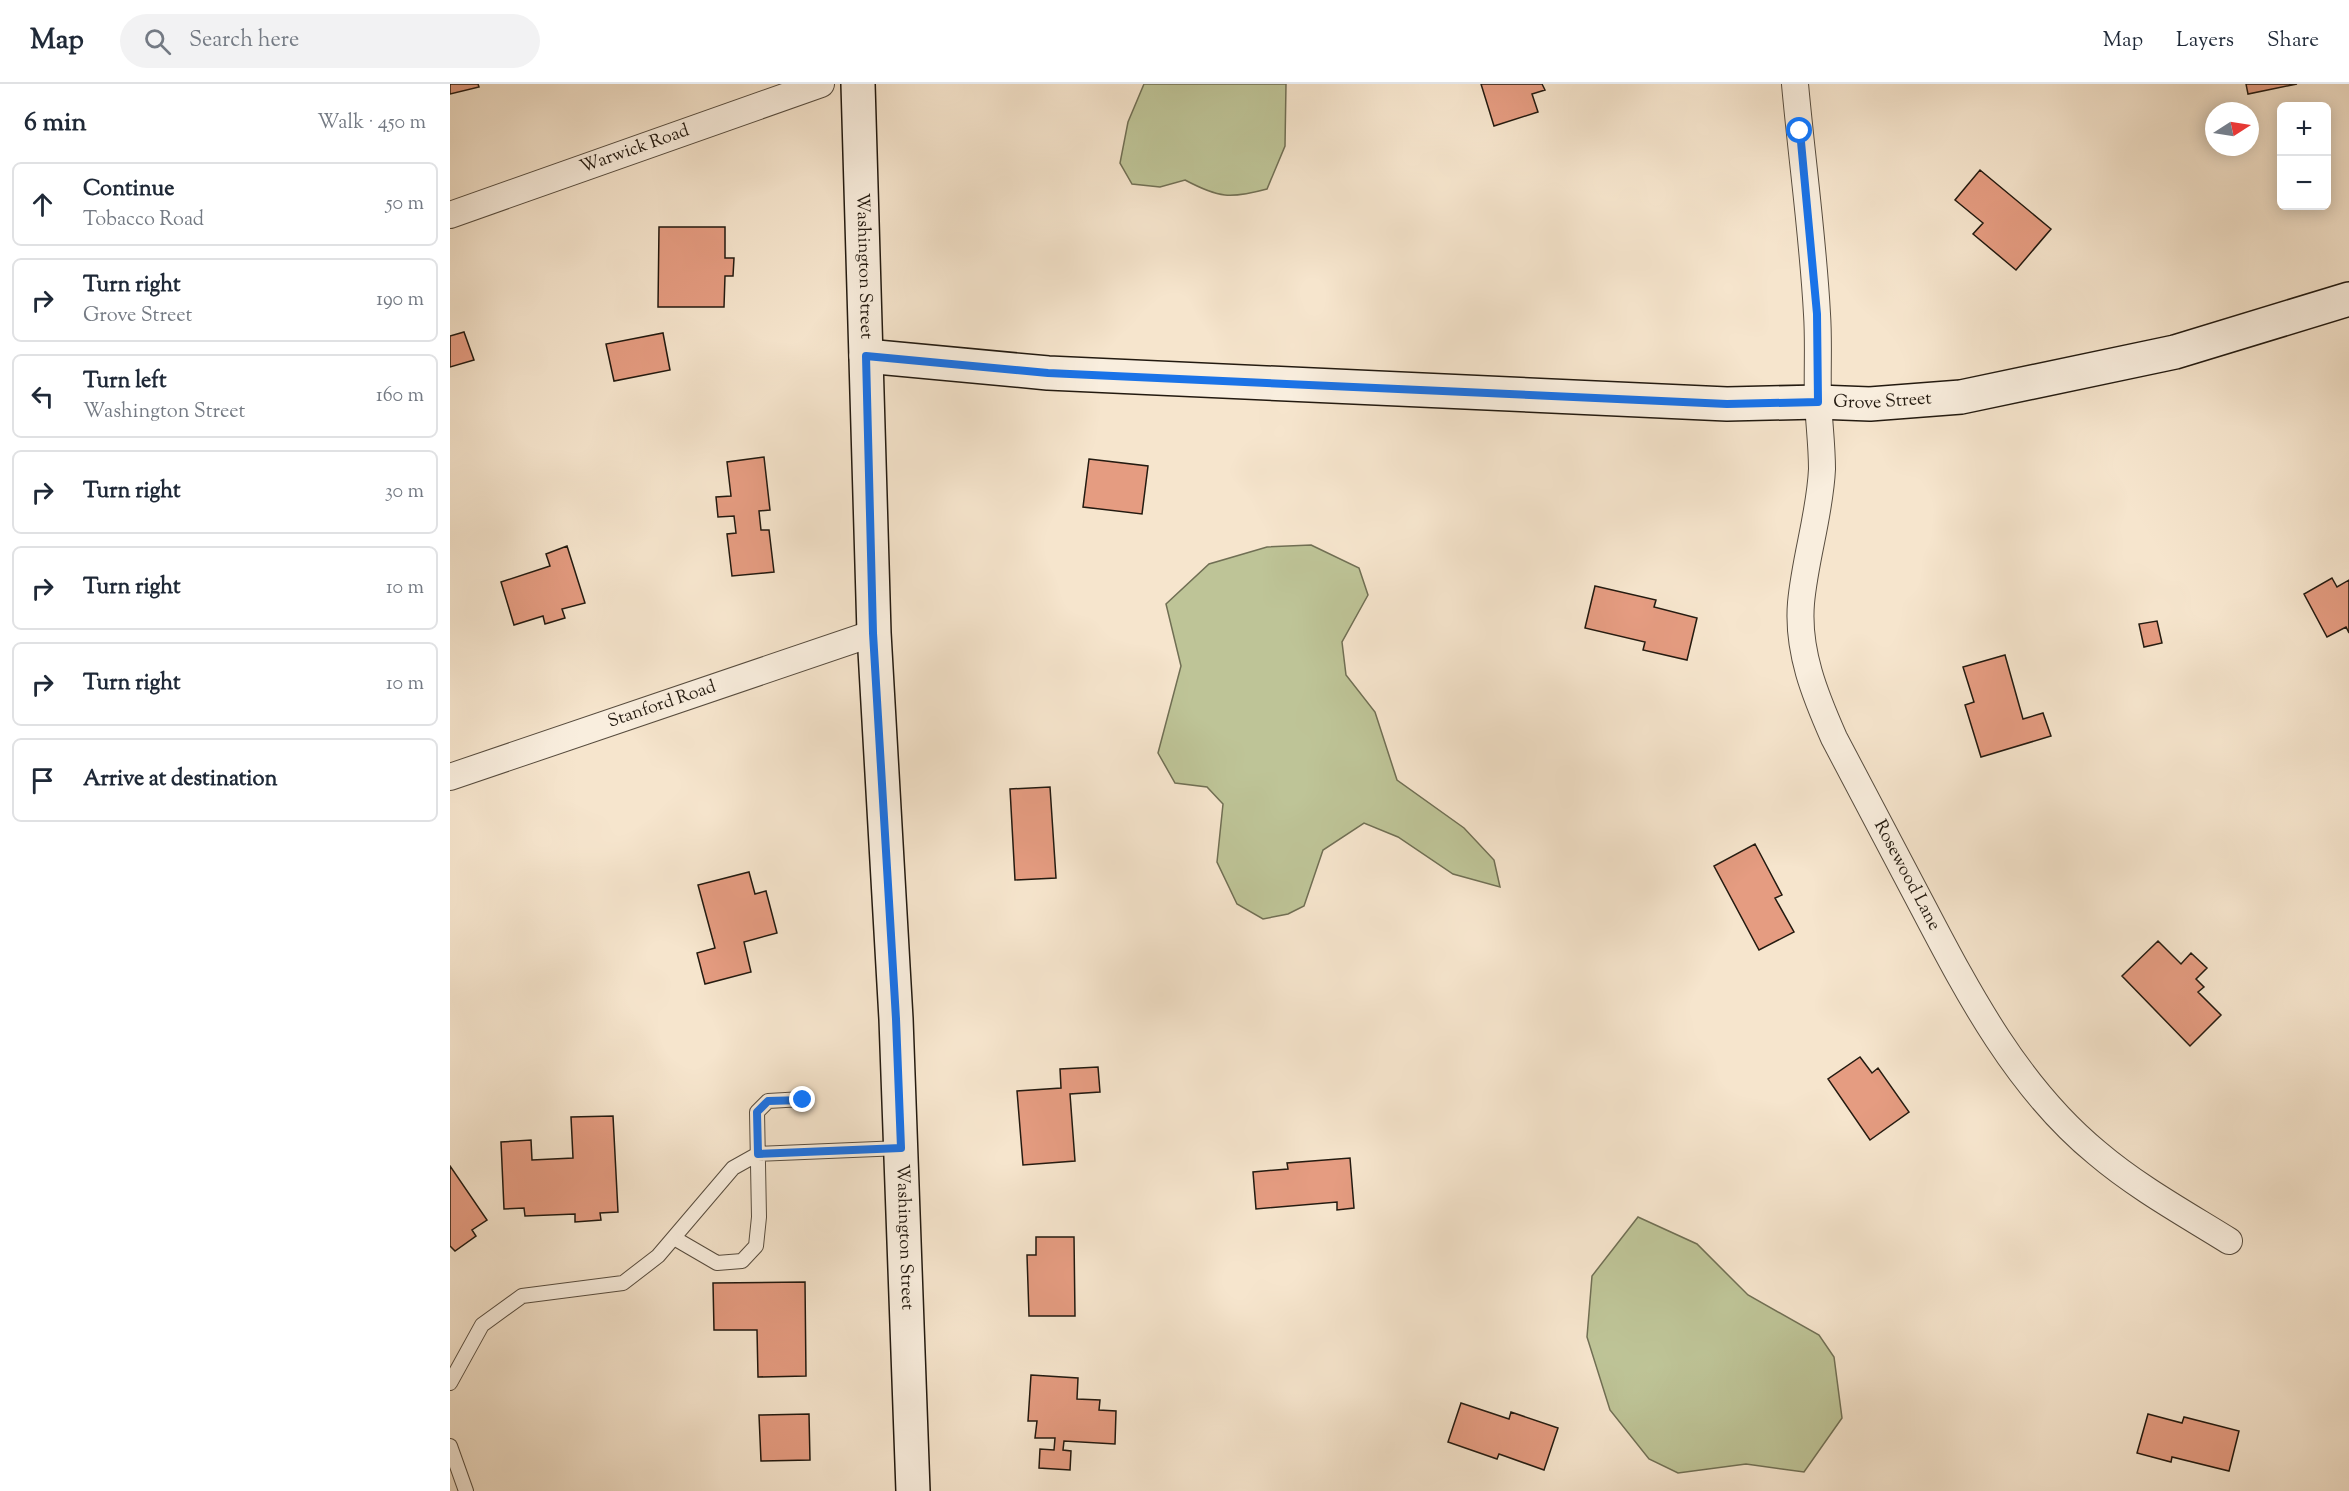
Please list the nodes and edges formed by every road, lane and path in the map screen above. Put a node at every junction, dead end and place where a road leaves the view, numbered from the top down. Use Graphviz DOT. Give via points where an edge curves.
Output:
graph roads {
  1 [pos="821,84"];
  2 [pos="858,84"];
  3 [pos="1795,84"];
  4 [pos="450,215"];
  5 [pos="2349,299"];
  6 [pos="866,356"];
  7 [pos="1818,402"];
  8 [pos="873,633"];
  9 [pos="450,777"];
  10 [pos="803,1100"];
  11 [pos="901,1148"];
  12 [pos="758,1154"];
  13 [pos="674,1238"];
  14 [pos="2229,1241"];
  15 [pos="450,1383"];
  16 [pos="450,1446"];
  17 [pos="466,1491"];
  18 [pos="913,1491"];
  1 -- 4 [label="street, Warwick Road"];
  2 -- 6 [label="main road, Washington Street"];
  3 -- 7 [label="street, Rosewood Lane" via="1817,314"];
  5 -- 7 [label="main road, Grove Street" via="2175,352 1961,397 1870,404"];
  6 -- 7 [label="main road, Grove Street" via="1071,374 1727,404"];
  6 -- 8 [label="main road, Washington Street"];
  7 -- 14 [label="street, Rosewood Lane" via="1822,468 1801,604 1801,642 1808,674 1834,738 1960,977 2022,1073 2096,1152 2150,1192"];
  8 -- 9 [label="street, Stanford Road"];
  8 -- 11 [label="main road, Washington Street"];
  10 -- 12 [label="lane" via="768,1101 757,1112"];
  11 -- 12 [label="lane"];
  11 -- 18 [label="main road, Washington Street"];
  12 -- 13 [label="lane" via="733,1168"];
  12 -- 13 [label="lane" via="756,1246 742,1261 717,1263"];
  13 -- 15 [label="lane" via="623,1283 522,1296 482,1325"];
  16 -- 17 [label="lane"];
}
